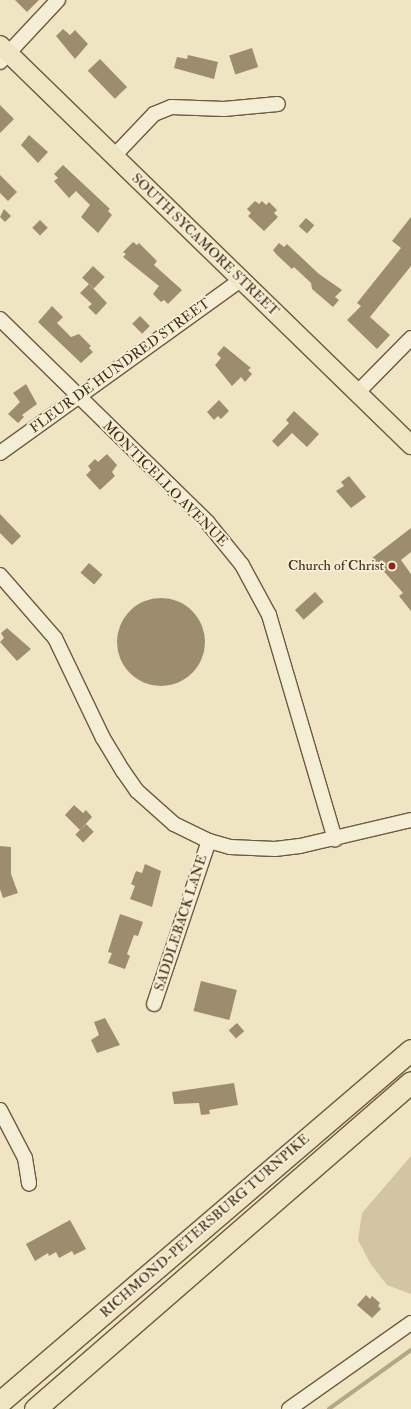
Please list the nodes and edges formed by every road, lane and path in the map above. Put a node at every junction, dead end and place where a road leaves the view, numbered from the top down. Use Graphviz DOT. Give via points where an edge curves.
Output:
graph roads {
  1 [pos="58,0"];
  2 [pos="3,53"];
  3 [pos="278,104"];
  4 [pos="114,156"];
  5 [pos="241,280"];
  6 [pos="0,319"];
  7 [pos="411,338"];
  8 [pos="357,393"];
  9 [pos="77,397"];
  10 [pos="411,445"];
  11 [pos="0,453"];
  12 [pos="0,575"];
  13 [pos="411,820"];
  14 [pos="335,839"];
  15 [pos="209,841"];
  16 [pos="154,1004"];
  17 [pos="411,1050"];
  18 [pos="411,1082"];
  19 [pos="0,1110"];
  20 [pos="29,1184"];
  21 [pos="411,1323"];
  22 [pos="0,1402"];
  23 [pos="35,1409"];
  24 [pos="289,1409"];
  1 -- 2 [label="street"];
  2 -- 4 [label="main road, SOUTH SYCAMORE STREET"];
  3 -- 4 [label="street" via="224,109 171,107 154,114"];
  4 -- 5 [label="main road, SOUTH SYCAMORE STREET"];
  5 -- 8 [label="main road, SOUTH SYCAMORE STREET"];
  5 -- 9 [label="street, FLEUR DE HUNDRED STREET"];
  6 -- 9 [label="street, MONTICELLO AVENUE"];
  7 -- 8 [label="street"];
  8 -- 10 [label="main road, SOUTH SYCAMORE STREET"];
  9 -- 11 [label="street, FLEUR DE HUNDRED STREET"];
  9 -- 14 [label="street, MONTICELLO AVENUE" via="208,524 228,546 256,587 269,614 282,654"];
  12 -- 15 [label="street" via="56,638 103,738 137,791 174,824"];
  13 -- 14 [label="street"];
  14 -- 15 [label="street" via="275,849 230,847"];
  15 -- 16 [label="street, SADDLEBACK LANE"];
  17 -- 22 [label="highway, RICHMOND-PETERSBURG TURNPIKE"];
  18 -- 23 [label="highway, RICHMOND-PETERSBURG TURNPIKE"];
  19 -- 20 [label="street" via="25,1158"];
  21 -- 24 [label="street"];
}
